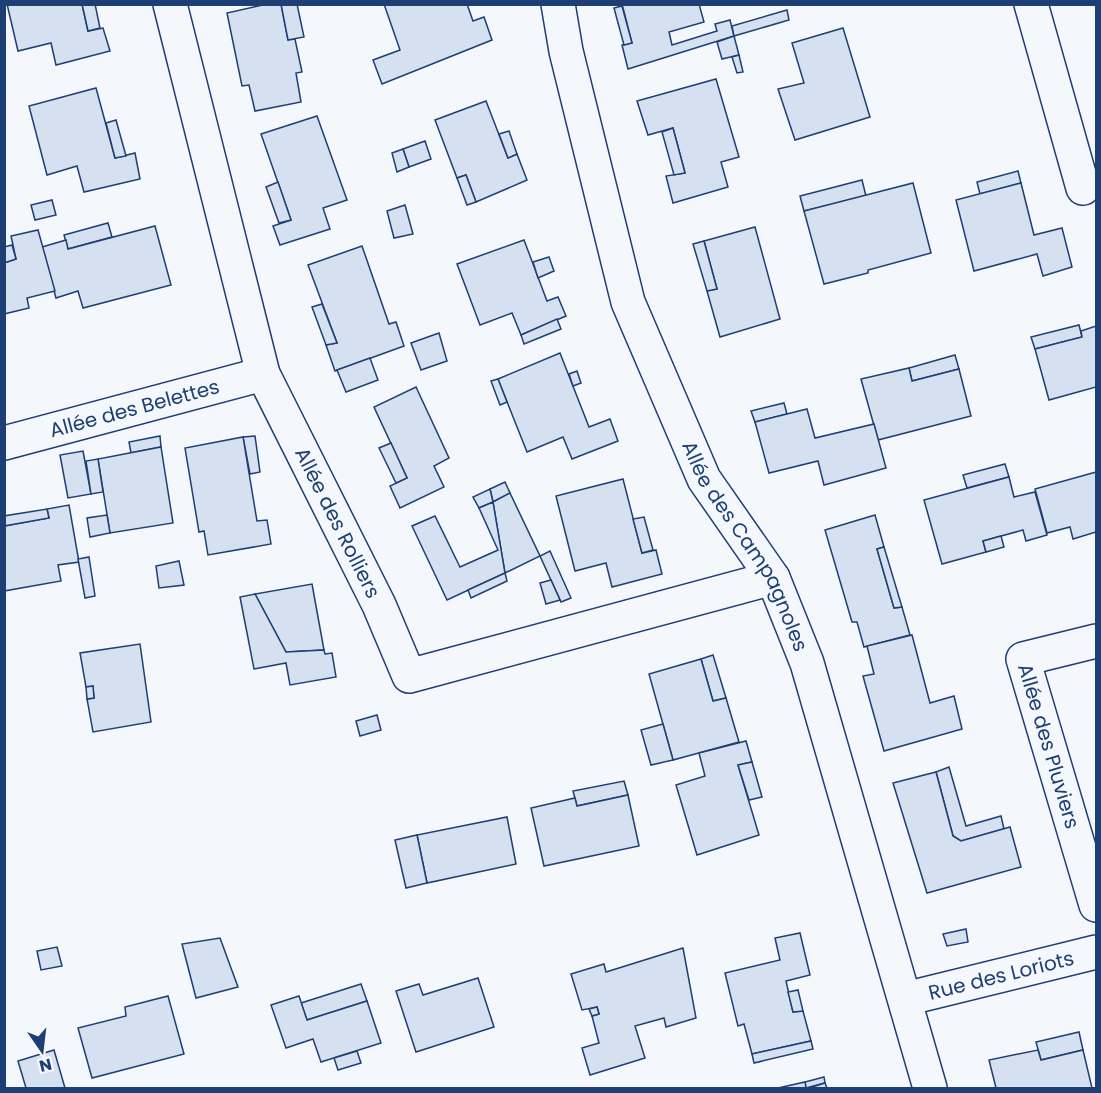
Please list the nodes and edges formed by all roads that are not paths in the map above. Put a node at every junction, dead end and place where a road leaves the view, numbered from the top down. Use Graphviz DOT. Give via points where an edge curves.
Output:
graph roads {
  1 [pos="170,4"];
  2 [pos="558,4"];
  3 [pos="1031,4"];
  4 [pos="1083,188"];
  5 [pos="263,374"];
  6 [pos="4,443"];
  7 [pos="773,578"];
  8 [pos="1096,641"];
  9 [pos="1096,905"];
  10 [pos="1096,952"];
  11 [pos="905,999"];
  12 [pos="930,1089"];
  1 -- 5 [label="street, Allée des Rolliers"];
  2 -- 7 [label="street, Allée des Campagnoles" via="628,302 704,479"];
  3 -- 4 [label="street"];
  5 -- 6 [label="street, Allée des Belettes"];
  5 -- 7 [label="street, Allée des Rolliers" via="379,605 409,676"];
  7 -- 11 [label="street, Allée des Campagnoles" via="807,663"];
  8 -- 9 [label="street, Allée des Pluviers" via="1023,659"];
  10 -- 11 [label="street, Rue des Loriots"];
  11 -- 12 [label="street, Allée des Campagnoles"];
}
